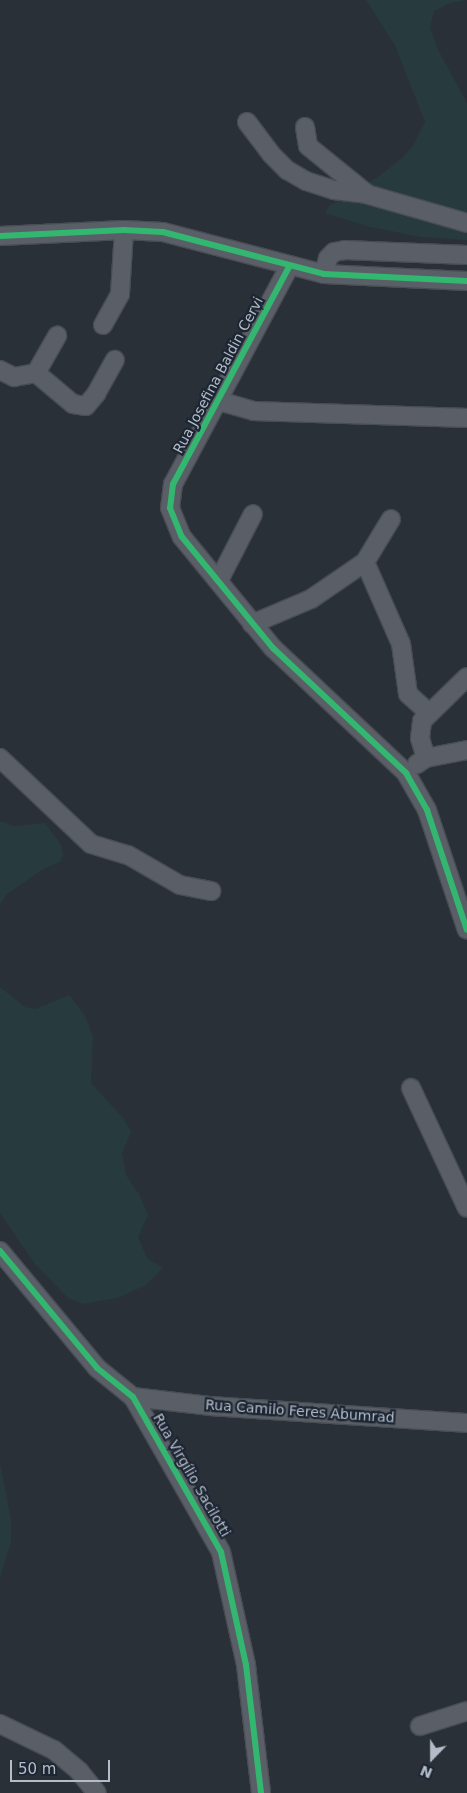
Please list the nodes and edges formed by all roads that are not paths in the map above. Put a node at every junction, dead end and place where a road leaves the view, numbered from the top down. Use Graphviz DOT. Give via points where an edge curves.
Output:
graph roads {
  1 [pos="247,122"];
  2 [pos="305,127"];
  3 [pos="366,194"];
  4 [pos="467,223"];
  5 [pos="124,230"];
  6 [pos="0,236"];
  7 [pos="467,255"];
  8 [pos="289,267"];
  9 [pos="324,274"];
  10 [pos="467,281"];
  11 [pos="103,325"];
  12 [pos="57,336"];
  13 [pos="115,360"];
  14 [pos="0,370"];
  15 [pos="36,373"];
  16 [pos="219,401"];
  17 [pos="467,418"];
  18 [pos="253,514"];
  19 [pos="391,518"];
  20 [pos="365,562"];
  21 [pos="219,580"];
  22 [pos="252,624"];
  23 [pos="467,677"];
  24 [pos="428,712"];
  25 [pos="467,750"];
  26 [pos="0,758"];
  27 [pos="426,758"];
  28 [pos="406,773"];
  29 [pos="211,891"];
  30 [pos="467,930"];
  31 [pos="411,1088"];
  32 [pos="467,1208"];
  33 [pos="0,1251"];
  34 [pos="133,1397"];
  35 [pos="467,1423"];
  36 [pos="467,1711"];
  37 [pos="0,1724"];
  38 [pos="420,1726"];
  39 [pos="92,1791"];
  40 [pos="261,1793"];
  1 -- 3 [label="street" via="270,154 287,170 334,190"];
  2 -- 3 [label="street" via="308,146"];
  3 -- 4 [label="street"];
  5 -- 6 [label="street"];
  5 -- 8 [label="street" via="163,232"];
  5 -- 11 [label="street" via="120,294"];
  7 -- 9 [label="street" via="345,250 334,252 328,258"];
  8 -- 9 [label="street"];
  8 -- 16 [label="street, Rua Josefina Baldin Cervi"];
  9 -- 10 [label="street"];
  12 -- 15 [label="street"];
  13 -- 15 [label="street" via="86,406 73,404"];
  14 -- 15 [label="street" via="14,377"];
  16 -- 17 [label="street" via="254,411"];
  16 -- 21 [label="street, Rua Josefina Baldin Cervi" via="170,496 174,522 182,537"];
  18 -- 21 [label="street"];
  19 -- 20 [label="street"];
  20 -- 22 [label="street" via="310,599"];
  20 -- 24 [label="street" via="401,644 406,688"];
  21 -- 22 [label="street"];
  22 -- 28 [label="street" via="293,669 383,748"];
  23 -- 24 [label="street"];
  24 -- 27 [label="street" via="420,729"];
  25 -- 27 [label="street"];
  26 -- 29 [label="street" via="91,844 128,855 180,884"];
  27 -- 28 [label="street"];
  28 -- 30 [label="street" via="427,810"];
  31 -- 32 [label="street"];
  33 -- 34 [label="street, Rua Virgílio Sacilotti" via="97,1368"];
  34 -- 35 [label="street, Rua Camilo Feres Abumrad" via="212,1406"];
  34 -- 40 [label="street, Rua Virgílio Sacilotti" via="221,1552 246,1665"];
  36 -- 38 [label="street"];
  37 -- 39 [label="street" via="54,1750"];
}
